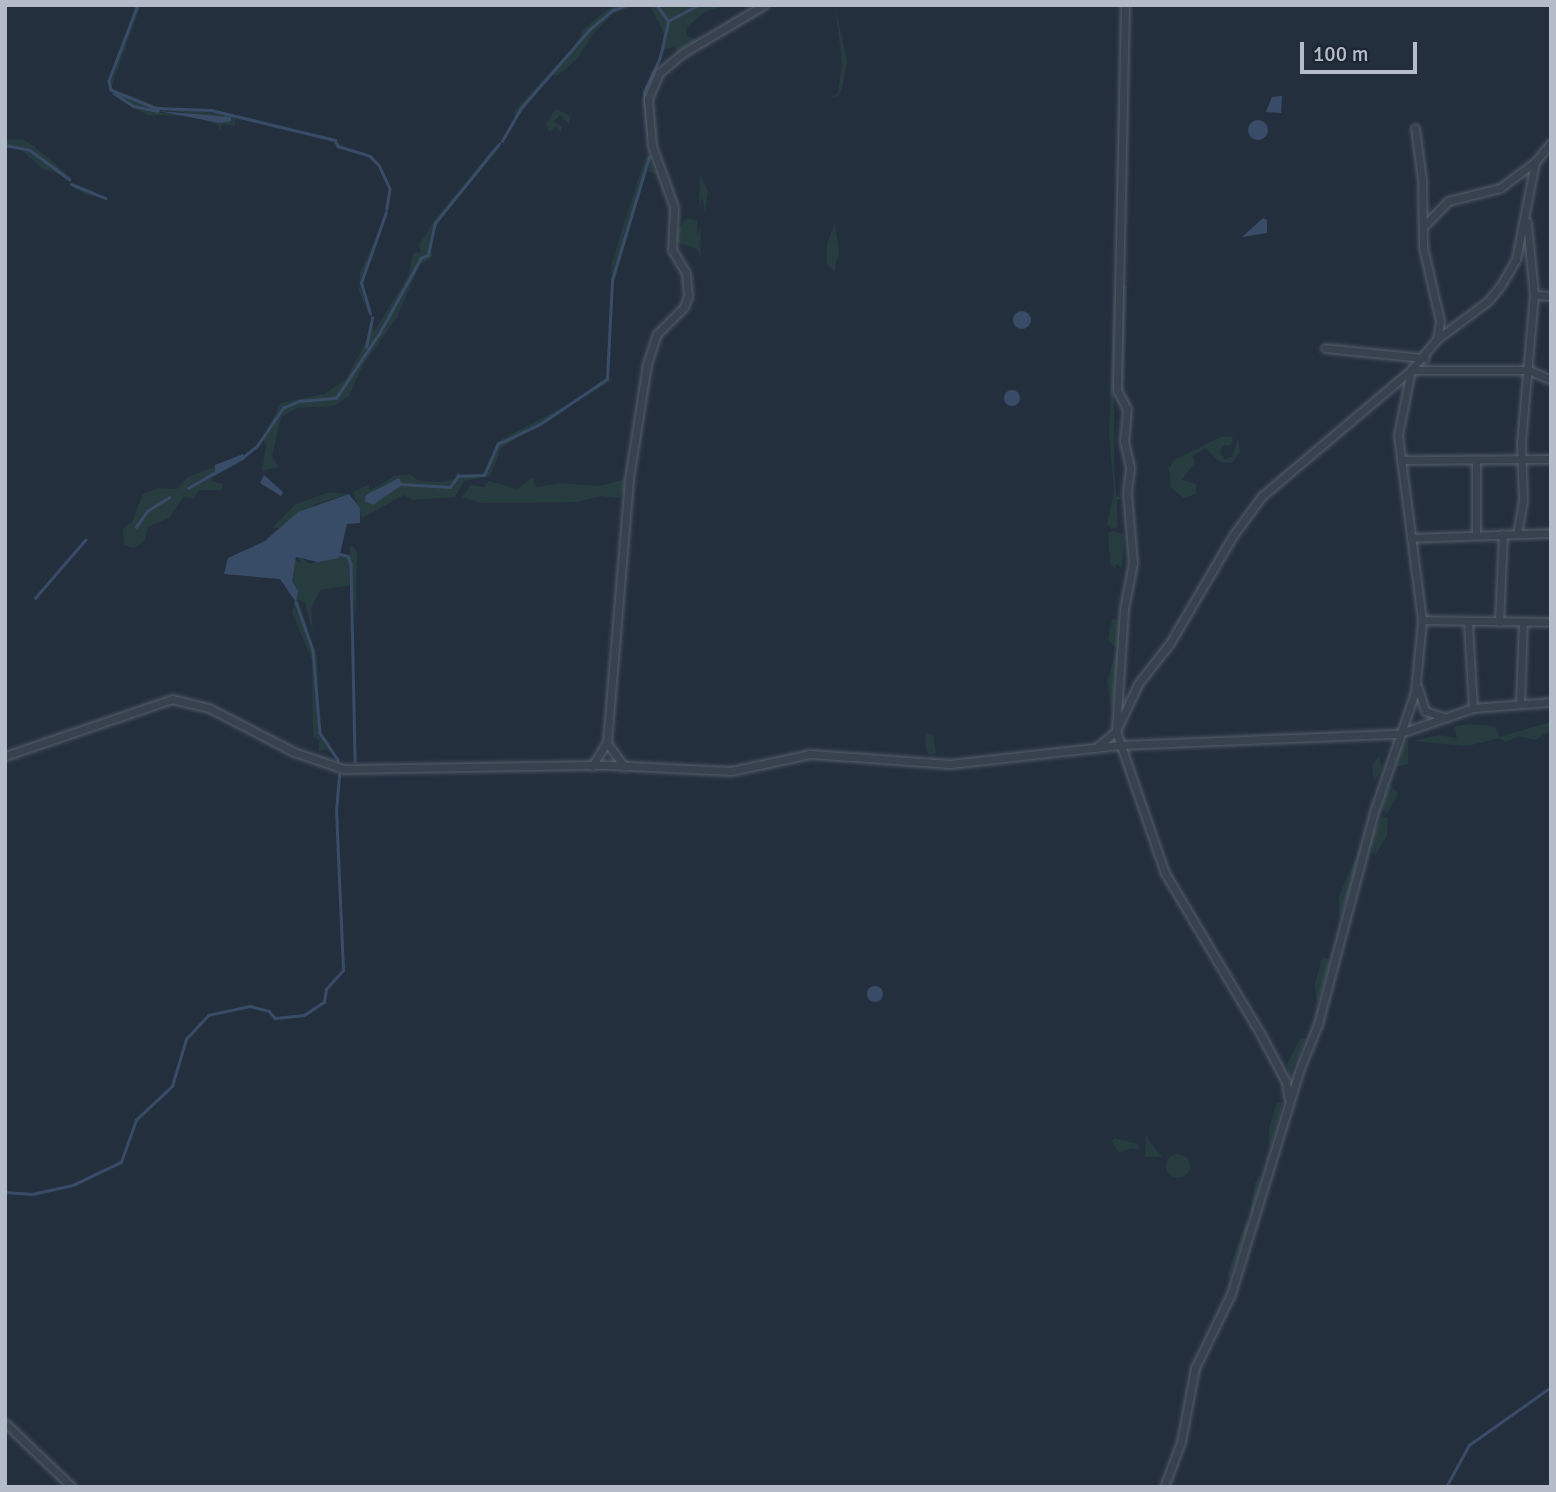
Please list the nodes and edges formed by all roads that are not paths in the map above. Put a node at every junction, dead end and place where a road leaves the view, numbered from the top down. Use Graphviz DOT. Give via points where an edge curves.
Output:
graph roads {
  1 [pos="764,5"];
  2 [pos="1125,5"];
  3 [pos="1415,128"];
  4 [pos="1551,143"];
  5 [pos="1535,162"];
  6 [pos="1526,216"];
  7 [pos="1424,227"];
  8 [pos="1534,295"];
  9 [pos="1551,296"];
  10 [pos="1437,339"];
  11 [pos="1325,348"];
  12 [pos="1424,358"];
  13 [pos="1411,370"];
  14 [pos="1529,370"];
  15 [pos="1551,380"];
  16 [pos="1522,458"];
  17 [pos="1551,459"];
  18 [pos="1401,460"];
  19 [pos="1476,460"];
  20 [pos="1551,533"];
  21 [pos="1476,534"];
  22 [pos="1503,534"];
  23 [pos="1517,534"];
  24 [pos="1411,538"];
  25 [pos="1422,620"];
  26 [pos="1468,622"];
  27 [pos="1499,622"];
  28 [pos="1523,622"];
  29 [pos="1551,622"];
  30 [pos="1417,680"];
  31 [pos="1551,702"];
  32 [pos="1520,703"];
  33 [pos="1473,708"];
  34 [pos="1445,717"];
  35 [pos="1116,731"];
  36 [pos="1398,734"];
  37 [pos="607,742"];
  38 [pos="1120,745"];
  39 [pos="1096,748"];
  40 [pos="5,756"];
  41 [pos="624,765"];
  42 [pos="592,766"];
  43 [pos="1289,1102"];
  44 [pos="5,1423"];
  45 [pos="72,1487"];
  46 [pos="1164,1487"];
  1 -- 37 [label="street" via="678,57 659,73 648,99 652,146 674,206 671,250 686,273 688,296 684,307 657,334 647,364 629,479"];
  2 -- 35 [label="street" via="1117,390 1127,409 1124,441 1130,468 1127,492 1133,563 1124,609"];
  3 -- 7 [label="street"];
  4 -- 5 [label="street"];
  5 -- 6 [label="street"];
  5 -- 7 [label="street" via="1500,188 1438,206"];
  6 -- 8 [label="street"];
  6 -- 10 [label="street" via="1516,259 1501,285"];
  7 -- 10 [label="street" via="1428,279 1440,321"];
  8 -- 9 [label="street"];
  8 -- 14 [label="street"];
  10 -- 12 [label="street"];
  11 -- 12 [label="street"];
  12 -- 13 [label="street"];
  13 -- 14 [label="street"];
  13 -- 18 [label="street" via="1400,411"];
  13 -- 35 [label="street" via="1262,496 1170,643 1138,684"];
  14 -- 15 [label="street"];
  14 -- 16 [label="street"];
  16 -- 17 [label="street"];
  16 -- 19 [label="street"];
  16 -- 23 [label="street" via="1524,501"];
  18 -- 19 [label="street"];
  18 -- 24 [label="street"];
  19 -- 21 [label="street"];
  20 -- 23 [label="street"];
  21 -- 22 [label="street"];
  21 -- 24 [label="street"];
  22 -- 23 [label="street"];
  22 -- 27 [label="street"];
  24 -- 25 [label="street"];
  25 -- 26 [label="street"];
  25 -- 30 [label="street"];
  26 -- 27 [label="street"];
  26 -- 33 [label="street"];
  27 -- 28 [label="street"];
  28 -- 29 [label="street"];
  28 -- 32 [label="street"];
  30 -- 34 [label="street" via="1425,711"];
  30 -- 36 [label="street"];
  31 -- 32 [label="street"];
  32 -- 33 [label="street"];
  33 -- 34 [label="street"];
  34 -- 36 [label="street"];
  35 -- 38 [label="street"];
  35 -- 39 [label="street"];
  36 -- 38 [label="street"];
  36 -- 43 [label="street" via="1318,1024"];
  37 -- 41 [label="street"];
  37 -- 42 [label="street"];
  38 -- 39 [label="street"];
  38 -- 43 [label="street" via="1165,873 1286,1082"];
  39 -- 41 [label="street" via="950,764 810,754 731,771"];
  40 -- 42 [label="street" via="172,699 209,708 294,752 344,769"];
  41 -- 42 [label="street"];
  43 -- 46 [label="street" via="1233,1289 1195,1368 1181,1442"];
  44 -- 45 [label="street"];
}
